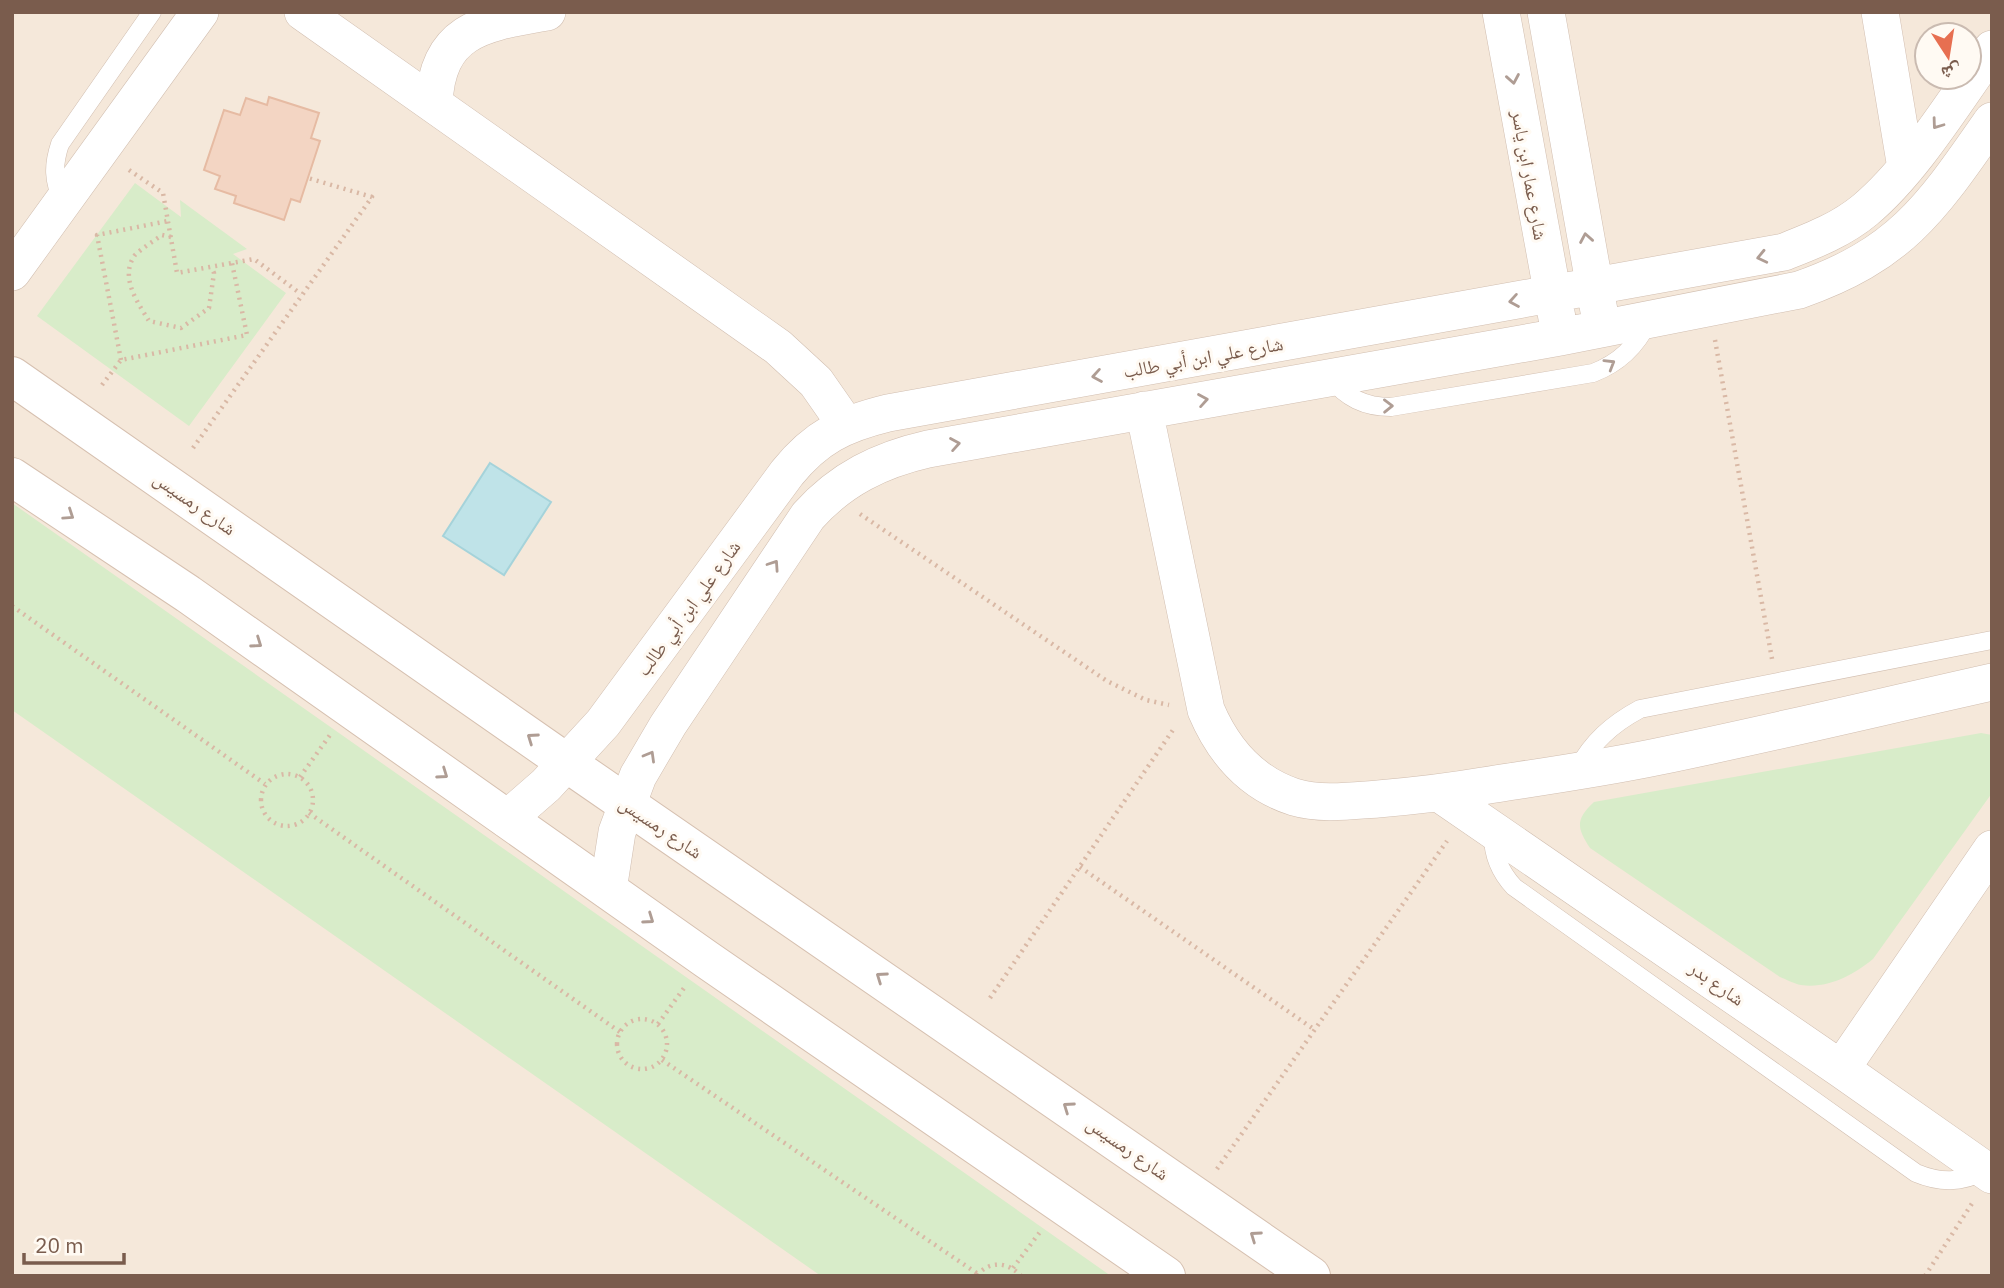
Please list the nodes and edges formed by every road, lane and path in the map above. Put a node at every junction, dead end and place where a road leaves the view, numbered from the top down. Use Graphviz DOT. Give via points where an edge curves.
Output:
graph roads {
  1 [pos="152,12"];
  2 [pos="200,12"];
  3 [pos="303,12"];
  4 [pos="547,12"];
  5 [pos="1501,12"];
  6 [pos="1546,12"];
  7 [pos="1880,12"];
  8 [pos="1992,49"];
  9 [pos="434,104"];
  10 [pos="1992,121"];
  11 [pos="101,150"];
  12 [pos="1906,168"];
  13 [pos="308,178"];
  14 [pos="63,202"];
  15 [pos="168,221"];
  16 [pos="171,237"];
  17 [pos="232,263"];
  18 [pos="211,267"];
  19 [pos="12,272"];
  20 [pos="1595,287"];
  21 [pos="301,294"];
  22 [pos="1552,294"];
  23 [pos="1709,308"];
  24 [pos="1648,320"];
  25 [pos="1603,329"];
  26 [pos="1560,337"];
  27 [pos="121,359"];
  28 [pos="12,376"];
  29 [pos="1330,377"];
  30 [pos="102,385"];
  31 [pos="1144,410"];
  32 [pos="846,425"];
  33 [pos="193,448"];
  34 [pos="12,477"];
  35 [pos="830,494"];
  36 [pos="12,606"];
  37 [pos="1992,640"];
  38 [pos="1776,682"];
  39 [pos="1992,682"];
  40 [pos="349,708"];
  41 [pos="1197,709"];
  42 [pos="567,763"];
  43 [pos="1576,772"];
  44 [pos="300,777"];
  45 [pos="265,784"];
  46 [pos="626,804"];
  47 [pos="1467,811"];
  48 [pos="310,813"];
  49 [pos="508,819"];
  50 [pos="1992,849"];
  51 [pos="1080,867"];
  52 [pos="607,890"];
  53 [pos="706,959"];
  54 [pos="990,998"];
  55 [pos="658,1024"];
  56 [pos="1315,1030"];
  57 [pos="620,1032"];
  58 [pos="662,1060"];
  59 [pos="1841,1069"];
  60 [pos="1989,1174"];
  61 [pos="1197,1196"];
  62 [pos="1061,1203"];
  63 [pos="1013,1268"];
  64 [pos="978,1275"];
  65 [pos="1021,1276"];
  66 [pos="1166,1276"];
  67 [pos="1311,1276"];
  68 [pos="1925,1276"];
  1 -- 14 [label="lane" via="60,144 54,167"];
  2 -- 11 [label="street"];
  3 -- 9 [label="street"];
  4 -- 9 [label="street" via="493,22 462,38 440,67"];
  5 -- 22 [label="street, شارع عمار ابن ياسر, one-way"];
  20 -- 6 [label="street, one-way"];
  7 -- 12 [label="street"];
  8 -- 12 [label="street, شارع علي ابن أبي طالب, one-way"];
  9 -- 32 [label="street" via="778,346 816,382"];
  10 -- 23 [label="street" via="1918,220 1863,263 1799,290"];
  11 -- 14 [label="street"];
  11 -- 15 [label="path" via="163,193"];
  12 -- 20 [label="street, شارع علي ابن أبي طالب, one-way" via="1863,211 1812,242 1754,259"];
  13 -- 21 [label="path" via="372,197"];
  14 -- 19 [label="street"];
  15 -- 16 [label="path"];
  15 -- 27 [label="path" via="97,235"];
  16 -- 18 [label="path" via="177,273"];
  16 -- 18 [label="path" via="162,236 135,255 131,267 130,290 149,321 181,328 209,308"];
  17 -- 18 [label="path"];
  17 -- 21 [label="path" via="254,259"];
  17 -- 27 [label="path" via="247,335"];
  20 -- 22 [label="street, شارع علي ابن أبي طالب"];
  20 -- 25 [label="street"];
  21 -- 33 [label="path"];
  22 -- 26 [label="street, شارع عمار ابن ياسر"];
  22 -- 32 [label="street, شارع علي ابن أبي طالب, one-way" via="888,413"];
  23 -- 24 [label="street"];
  23 -- 38 [label="path"];
  24 -- 25 [label="street"];
  29 -- 24 [label="lane, one-way" via="1357,401 1391,407 1593,373 1627,353"];
  25 -- 26 [label="street"];
  26 -- 29 [label="street"];
  27 -- 30 [label="path"];
  42 -- 28 [label="main road, شارع رمسيس, one-way"];
  31 -- 29 [label="street, one-way"];
  35 -- 31 [label="street, one-way" via="876,464 901,455"];
  31 -- 41 [label="street"];
  32 -- 42 [label="street, شارع علي ابن أبي طالب" via="799,458 609,715"];
  34 -- 40 [label="main road, one-way"];
  35 -- 41 [label="path" via="1116,686 1146,700"];
  46 -- 35 [label="street, one-way" via="676,714 799,528"];
  36 -- 45 [label="path"];
  37 -- 38 [label="lane"];
  38 -- 43 [label="lane" via="1640,709 1609,728"];
  39 -- 43 [label="street"];
  40 -- 44 [label="path"];
  40 -- 49 [label="main road, one-way"];
  41 -- 47 [label="street" via="1231,755 1260,780 1294,797"];
  41 -- 51 [label="path"];
  42 -- 46 [label="main road, شارع رمسيس"];
  42 -- 49 [label="street, شارع علي ابن أبي طالب"];
  43 -- 47 [label="street"];
  44 -- 45 [label="path" via="281,774"];
  44 -- 48 [label="path" via="312,793"];
  45 -- 48 [label="path" via="260,804 271,822 293,826"];
  46 -- 52 [label="street"];
  61 -- 46 [label="main road, شارع رمسيس, one-way"];
  47 -- 56 [label="path"];
  47 -- 59 [label="street, شارع بدر"];
  47 -- 60 [label="lane" via="1493,839 1497,860 1514,887 1916,1173 1951,1181"];
  48 -- 57 [label="path"];
  49 -- 52 [label="main road"];
  50 -- 59 [label="street"];
  51 -- 54 [label="path"];
  51 -- 56 [label="path"];
  52 -- 53 [label="main road, one-way"];
  53 -- 55 [label="path"];
  53 -- 62 [label="main road"];
  55 -- 57 [label="path" via="637,1020"];
  55 -- 58 [label="path" via="667,1042"];
  56 -- 61 [label="path"];
  57 -- 58 [label="path" via="618,1053 624,1062 643,1070"];
  58 -- 64 [label="path"];
  59 -- 60 [label="street, شارع بدر"];
  60 -- 68 [label="path"];
  67 -- 61 [label="main road, شارع رمسيس, one-way"];
  62 -- 63 [label="path"];
  62 -- 66 [label="main road"];
  63 -- 64 [label="path" via="995,1264"];
  63 -- 65 [label="path"];
}
